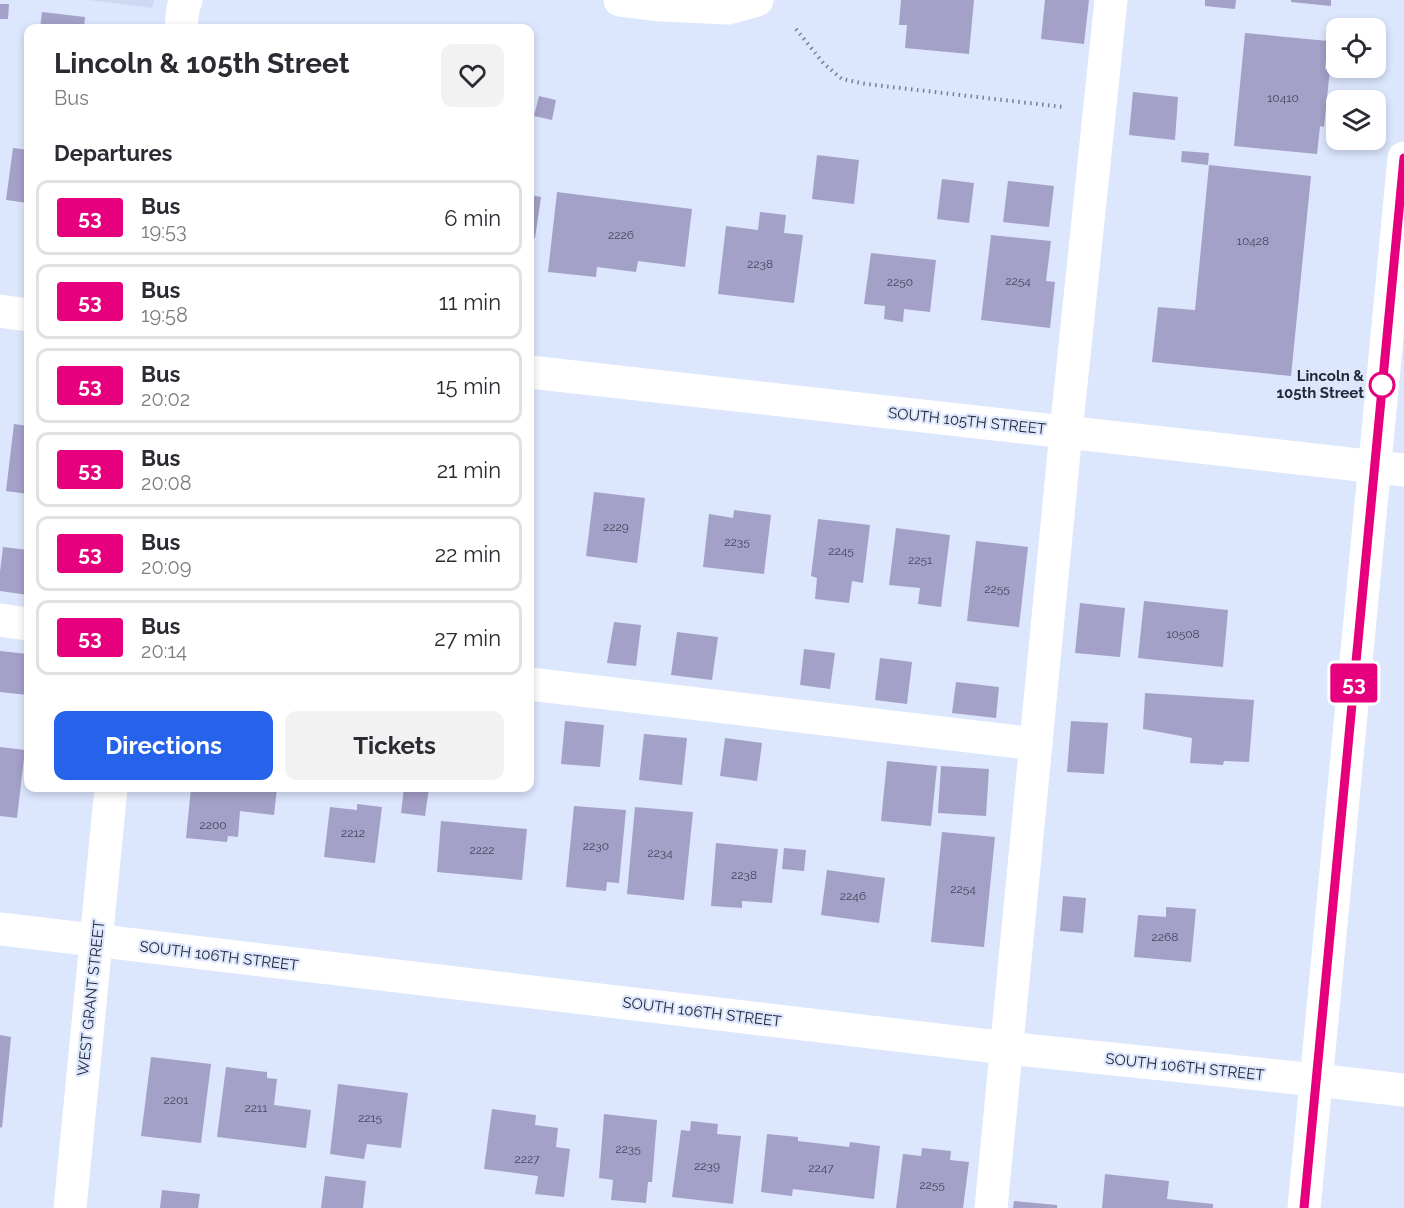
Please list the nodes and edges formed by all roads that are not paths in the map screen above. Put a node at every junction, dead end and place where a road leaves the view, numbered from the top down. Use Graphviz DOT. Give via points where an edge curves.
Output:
graph roads {
  1 [pos="186,0"];
  2 [pos="620,0"];
  3 [pos="757,0"];
  4 [pos="1111,0"];
  5 [pos="181,24"];
  6 [pos="1404,158"];
  7 [pos="0,311"];
  8 [pos="24,314"];
  9 [pos="534,372"];
  10 [pos="1066,432"];
  11 [pos="1389,468"];
  12 [pos="0,620"];
  13 [pos="24,623"];
  14 [pos="534,684"];
  15 [pos="1036,744"];
  16 [pos="111,792"];
  17 [pos="0,929"];
  18 [pos="97,941"];
  19 [pos="1006,1048"];
  20 [pos="1316,1080"];
  21 [pos="1404,1090"];
  22 [pos="70,1208"];
  23 [pos="990,1208"];
  24 [pos="1304,1208"];
  1 -- 5 [label="street"];
  2 -- 3 [label="street" via="728,8"];
  4 -- 10 [label="street"];
  6 -- 11 [label="street"];
  7 -- 8 [label="street"];
  9 -- 10 [label="street, SOUTH 105TH STREET"];
  10 -- 11 [label="street, SOUTH 105TH STREET"];
  10 -- 15 [label="street"];
  11 -- 20 [label="street"];
  12 -- 13 [label="street"];
  14 -- 15 [label="street"];
  15 -- 19 [label="street"];
  16 -- 18 [label="street, WEST GRANT STREET"];
  17 -- 18 [label="street, SOUTH 106TH STREET"];
  18 -- 19 [label="street, SOUTH 106TH STREET"];
  18 -- 22 [label="street, WEST GRANT STREET"];
  19 -- 20 [label="street, SOUTH 106TH STREET"];
  19 -- 23 [label="street"];
  20 -- 21 [label="street, SOUTH 106TH STREET"];
  20 -- 24 [label="street"];
}
